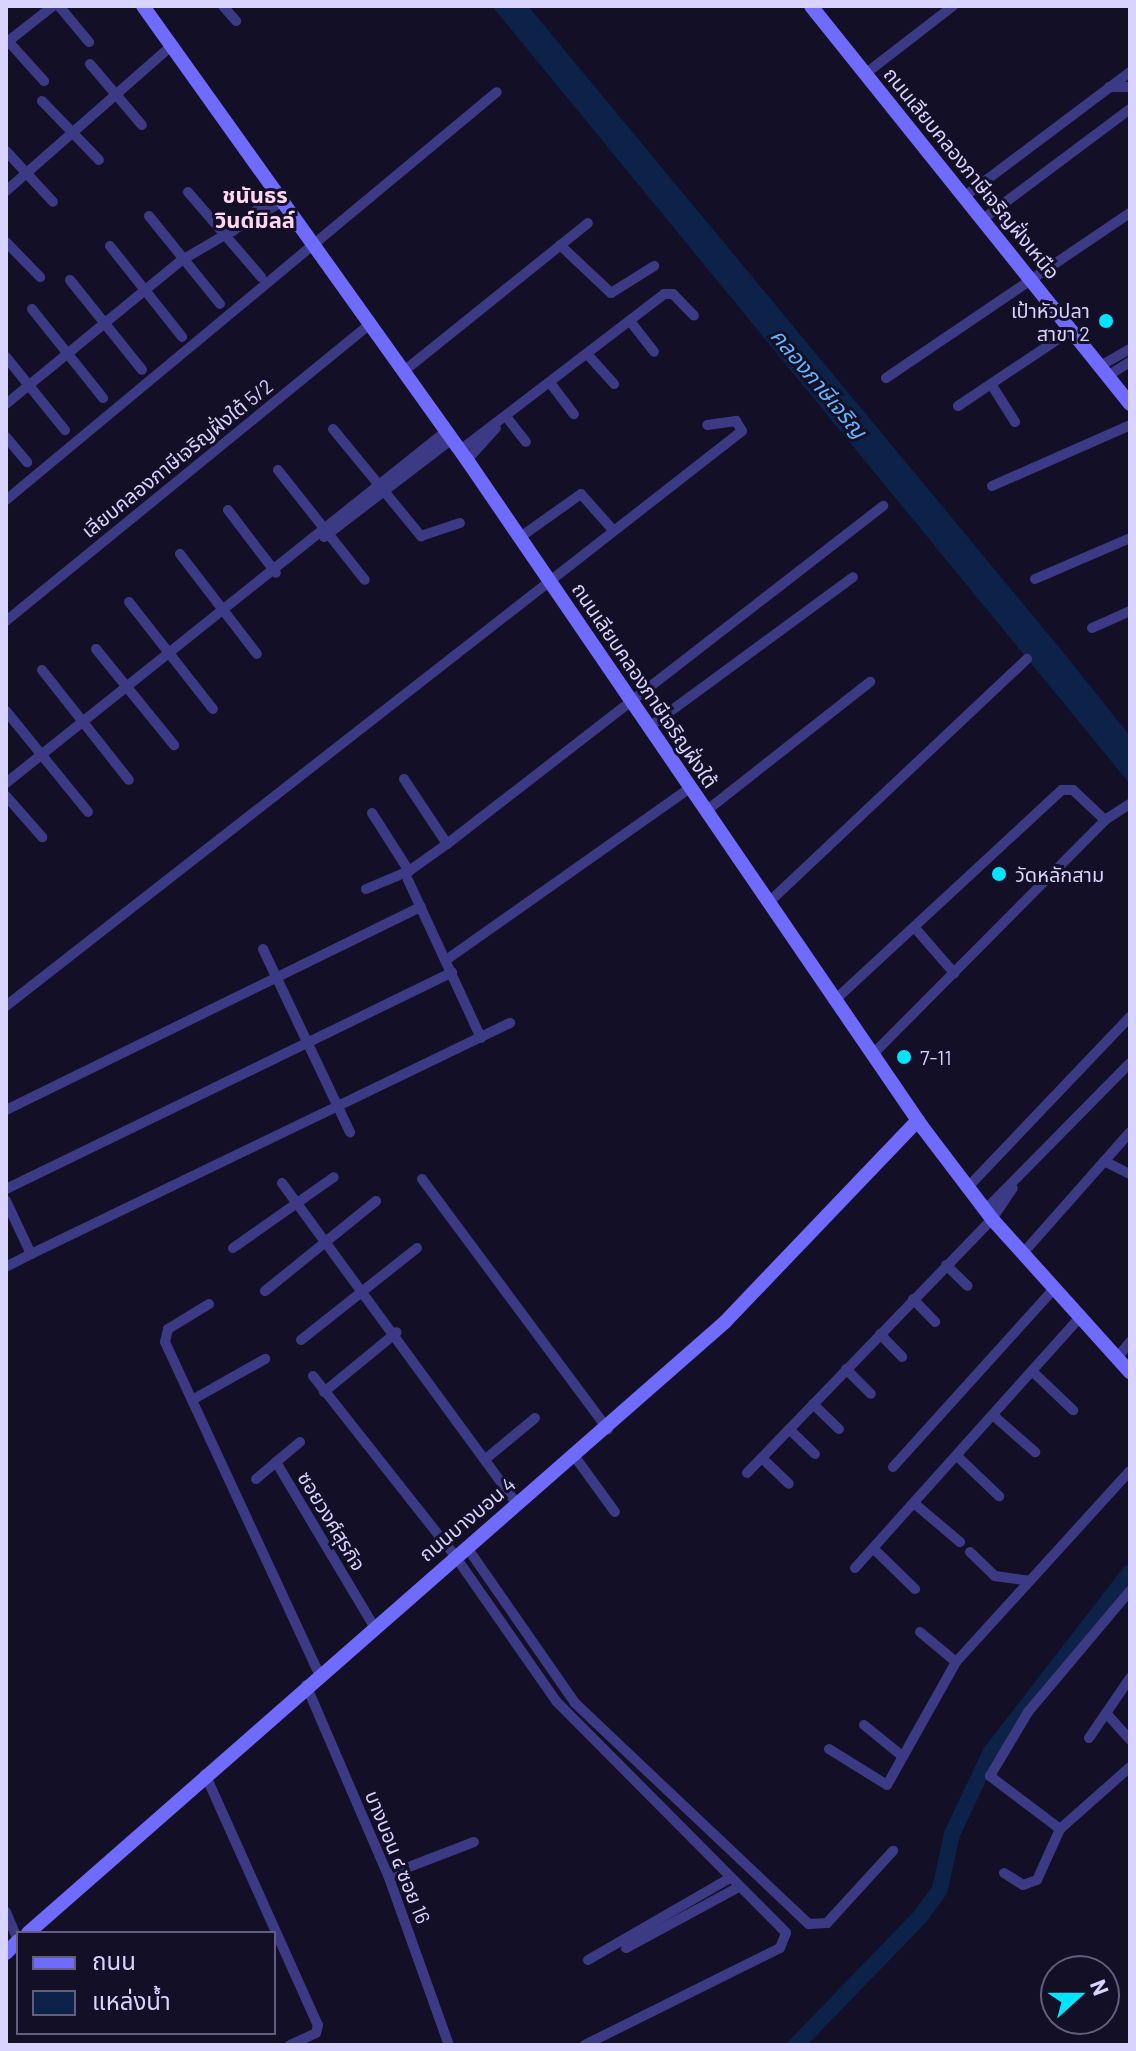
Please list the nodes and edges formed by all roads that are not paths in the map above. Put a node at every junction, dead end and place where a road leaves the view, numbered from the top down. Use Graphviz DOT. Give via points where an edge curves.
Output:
graph roads {
  1 [pos="56,6"];
  2 [pos="143,6"];
  3 [pos="223,6"];
  4 [pos="811,6"];
  5 [pos="953,6"];
  6 [pos="236,21"];
  7 [pos="7,42"];
  8 [pos="89,42"];
  9 [pos="172,45"];
  10 [pos="90,64"];
  11 [pos="1130,72"];
  12 [pos="865,74"];
  13 [pos="44,81"];
  14 [pos="1109,87"];
  15 [pos="1130,87"];
  16 [pos="497,92"];
  17 [pos="115,94"];
  18 [pos="42,101"];
  19 [pos="1130,109"];
  20 [pos="142,125"];
  21 [pos="72,131"];
  22 [pos="6,151"];
  23 [pos="99,160"];
  24 [pos="26,172"];
  25 [pos="6,191"];
  26 [pos="188,192"];
  27 [pos="280,196"];
  28 [pos="965,196"];
  29 [pos="53,202"];
  30 [pos="1130,213"];
  31 [pos="149,216"];
  32 [pos="983,219"];
  33 [pos="588,223"];
  34 [pos="229,234"];
  35 [pos="6,242"];
  36 [pos="316,245"];
  37 [pos="560,245"];
  38 [pos="110,246"];
  39 [pos="182,260"];
  40 [pos="654,266"];
  41 [pos="40,277"];
  42 [pos="261,277"];
  43 [pos="1031,279"];
  44 [pos="70,280"];
  45 [pos="145,290"];
  46 [pos="220,304"];
  47 [pos="32,309"];
  48 [pos="694,316"];
  49 [pos="630,321"];
  50 [pos="105,323"];
  51 [pos="370,324"];
  52 [pos="1073,329"];
  53 [pos="182,337"];
  54 [pos="1130,349"];
  55 [pos="654,352"];
  56 [pos="68,353"];
  57 [pos="588,355"];
  58 [pos="6,357"];
  59 [pos="1130,362"];
  60 [pos="142,370"];
  61 [pos="1105,370"];
  62 [pos="404,371"];
  63 [pos="886,378"];
  64 [pos="551,384"];
  65 [pos="614,384"];
  66 [pos="991,384"];
  67 [pos="28,386"];
  68 [pos="103,398"];
  69 [pos="6,404"];
  70 [pos="1130,404"];
  71 [pos="958,406"];
  72 [pos="574,414"];
  73 [pos="508,419"];
  74 [pos="1015,422"];
  75 [pos="707,425"];
  76 [pos="1130,425"];
  77 [pos="333,429"];
  78 [pos="65,430"];
  79 [pos="6,437"];
  80 [pos="526,442"];
  81 [pos="455,446"];
  82 [pos="27,462"];
  83 [pos="278,470"];
  84 [pos="992,486"];
  85 [pos="381,488"];
  86 [pos="6,500"];
  87 [pos="883,506"];
  88 [pos="228,510"];
  89 [pos="460,523"];
  90 [pos="613,530"];
  91 [pos="328,531"];
  92 [pos="519,538"];
  93 [pos="1130,538"];
  94 [pos="180,554"];
  95 [pos="276,573"];
  96 [pos="853,577"];
  97 [pos="1035,579"];
  98 [pos="365,580"];
  99 [pos="549,580"];
  100 [pos="129,602"];
  101 [pos="1130,611"];
  102 [pos="224,613"];
  103 [pos="6,621"];
  104 [pos="1092,628"];
  105 [pos="96,649"];
  106 [pos="170,654"];
  107 [pos="257,654"];
  108 [pos="1027,659"];
  109 [pos="42,670"];
  110 [pos="870,682"];
  111 [pos="128,687"];
  112 [pos="630,699"];
  113 [pos="213,709"];
  114 [pos="6,711"];
  115 [pos="83,720"];
  116 [pos="649,727"];
  117 [pos="174,745"];
  118 [pos="40,755"];
  119 [pos="404,779"];
  120 [pos="129,780"];
  121 [pos="6,783"];
  122 [pos="691,787"];
  123 [pos="6,796"];
  124 [pos="1130,804"];
  125 [pos="706,811"];
  126 [pos="88,812"];
  127 [pos="372,813"];
  128 [pos="1105,820"];
  129 [pos="42,837"];
  130 [pos="447,844"];
  131 [pos="408,875"];
  132 [pos="366,889"];
  133 [pos="768,903"];
  134 [pos="421,907"];
  135 [pos="915,928"];
  136 [pos="263,949"];
  137 [pos="446,960"];
  138 [pos="452,972"];
  139 [pos="954,973"];
  140 [pos="277,977"];
  141 [pos="836,999"];
  142 [pos="6,1006"];
  143 [pos="1130,1017"];
  144 [pos="510,1023"];
  145 [pos="481,1038"];
  146 [pos="305,1042"];
  147 [pos="873,1054"];
  148 [pos="1130,1063"];
  149 [pos="336,1103"];
  150 [pos="6,1110"];
  151 [pos="918,1120"];
  152 [pos="350,1132"];
  153 [pos="1130,1132"];
  154 [pos="1104,1161"];
  155 [pos="1130,1174"];
  156 [pos="334,1177"];
  157 [pos="422,1179"];
  158 [pos="282,1183"];
  159 [pos="968,1187"];
  160 [pos="6,1189"];
  161 [pos="6,1201"];
  162 [pos="376,1201"];
  163 [pos="298,1204"];
  164 [pos="989,1214"];
  165 [pos="326,1240"];
  166 [pos="233,1248"];
  167 [pos="417,1248"];
  168 [pos="1024,1252"];
  169 [pos="31,1254"];
  170 [pos="946,1265"];
  171 [pos="6,1267"];
  172 [pos="968,1286"];
  173 [pos="1055,1288"];
  174 [pos="364,1290"];
  175 [pos="265,1291"];
  176 [pos="913,1299"];
  177 [pos="209,1304"];
  178 [pos="1080,1317"];
  179 [pos="935,1322"];
  180 [pos="397,1332"];
  181 [pos="880,1334"];
  182 [pos="301,1340"];
  183 [pos="1130,1342"];
  184 [pos="902,1357"];
  185 [pos="1117,1358"];
  186 [pos="265,1359"];
  187 [pos="846,1369"];
  188 [pos="1032,1371"];
  189 [pos="1130,1372"];
  190 [pos="313,1376"];
  191 [pos="324,1392"];
  192 [pos="871,1394"];
  193 [pos="192,1400"];
  194 [pos="813,1404"];
  195 [pos="1073,1410"];
  196 [pos="994,1416"];
  197 [pos="535,1418"];
  198 [pos="608,1429"];
  199 [pos="789,1429"];
  200 [pos="839,1429"];
  201 [pos="300,1442"];
  202 [pos="1035,1452"];
  203 [pos="815,1454"];
  204 [pos="488,1457"];
  205 [pos="575,1457"];
  206 [pos="958,1457"];
  207 [pos="762,1458"];
  208 [pos="276,1462"];
  209 [pos="893,1467"];
  210 [pos="1130,1471"];
  211 [pos="747,1473"];
  212 [pos="256,1479"];
  213 [pos="789,1484"];
  214 [pos="999,1496"];
  215 [pos="516,1503"];
  216 [pos="915,1504"];
  217 [pos="615,1512"];
  218 [pos="960,1542"];
  219 [pos="875,1550"];
  220 [pos="460,1551"];
  221 [pos="970,1552"];
  222 [pos="855,1568"];
  223 [pos="1029,1581"];
  224 [pos="915,1589"];
  225 [pos="1130,1591"];
  226 [pos="373,1625"];
  227 [pos="920,1632"];
  228 [pos="956,1662"];
  229 [pos="319,1674"];
  230 [pos="1130,1678"];
  231 [pos="306,1685"];
  232 [pos="1106,1713"];
  233 [pos="864,1725"];
  234 [pos="1089,1738"];
  235 [pos="1130,1740"];
  236 [pos="829,1749"];
  237 [pos="902,1756"];
  238 [pos="1130,1767"];
  239 [pos="205,1774"];
  240 [pos="1060,1829"];
  241 [pos="474,1842"];
  242 [pos="893,1851"];
  243 [pos="1004,1873"];
  244 [pos="388,1875"];
  245 [pos="730,1878"];
  246 [pos="739,1887"];
  247 [pos="6,1912"];
  248 [pos="30,1931"];
  249 [pos="276,1931"];
  250 [pos="276,1932"];
  251 [pos="16,1936"];
  252 [pos="626,1948"];
  253 [pos="588,1960"];
  254 [pos="290,2045"];
  255 [pos="449,2045"];
  256 [pos="585,2045"];
  1 -- 7 [label="street"];
  1 -- 8 [label="street"];
  2 -- 9 [label="street, ถนนเลียบคลองภาษีเจริญฝั่งใต้"];
  3 -- 6 [label="street"];
  4 -- 12 [label="street, ถนนเลียบคลองภาษีเจริญฝั่งเหนือ"];
  5 -- 12 [label="street"];
  7 -- 13 [label="street"];
  9 -- 17 [label="street"];
  9 -- 27 [label="street, ถนนเลียบคลองภาษีเจริญฝั่งใต้"];
  10 -- 17 [label="street"];
  11 -- 14 [label="street"];
  12 -- 28 [label="street, ถนนเลียบคลองภาษีเจริญฝั่งเหนือ"];
  14 -- 15 [label="street"];
  14 -- 28 [label="street"];
  16 -- 36 [label="street"];
  17 -- 20 [label="street"];
  17 -- 21 [label="street"];
  18 -- 21 [label="street"];
  19 -- 32 [label="street"];
  21 -- 23 [label="street"];
  21 -- 24 [label="street"];
  22 -- 24 [label="street"];
  24 -- 25 [label="street"];
  24 -- 29 [label="street"];
  26 -- 34 [label="street"];
  27 -- 34 [label="street"];
  27 -- 36 [label="street, ถนนเลียบคลองภาษีเจริญฝั่งใต้"];
  28 -- 32 [label="street, ถนนเลียบคลองภาษีเจริญฝั่งเหนือ"];
  30 -- 43 [label="street"];
  31 -- 39 [label="street"];
  32 -- 43 [label="street, ถนนเลียบคลองภาษีเจริญฝั่งเหนือ"];
  33 -- 37 [label="street"];
  34 -- 39 [label="street"];
  34 -- 42 [label="street"];
  35 -- 41 [label="street"];
  36 -- 51 [label="street, ถนนเลียบคลองภาษีเจริญฝั่งใต้"];
  36 -- 86 [label="street"];
  37 -- 40 [label="street" via="611,293"];
  37 -- 62 [label="street"];
  38 -- 45 [label="street"];
  39 -- 45 [label="street"];
  39 -- 46 [label="street"];
  43 -- 52 [label="street, ถนนเลียบคลองภาษีเจริญฝั่งเหนือ"];
  43 -- 63 [label="street"];
  44 -- 50 [label="street"];
  45 -- 50 [label="street"];
  45 -- 53 [label="street"];
  47 -- 56 [label="street"];
  48 -- 49 [label="street" via="668,293"];
  49 -- 55 [label="street"];
  49 -- 57 [label="street"];
  50 -- 56 [label="street"];
  50 -- 60 [label="street"];
  51 -- 62 [label="street, ถนนเลียบคลองภาษีเจริญฝั่งใต้"];
  51 -- 103 [label="street, เลียบคลองภาษีเจริญฝั่งใต้ 5/2"];
  52 -- 61 [label="street, ถนนเลียบคลองภาษีเจริญฝั่งเหนือ"];
  52 -- 66 [label="street"];
  54 -- 61 [label="street"];
  56 -- 67 [label="street"];
  56 -- 68 [label="street"];
  57 -- 64 [label="street"];
  57 -- 65 [label="street"];
  58 -- 67 [label="street"];
  59 -- 61 [label="street"];
  61 -- 70 [label="street, ถนนเลียบคลองภาษีเจริญฝั่งเหนือ"];
  62 -- 81 [label="street, ถนนเลียบคลองภาษีเจริญฝั่งใต้"];
  64 -- 72 [label="street"];
  64 -- 73 [label="street"];
  66 -- 71 [label="street"];
  66 -- 74 [label="street"];
  67 -- 69 [label="street"];
  67 -- 78 [label="street"];
  73 -- 80 [label="street"];
  73 -- 81 [label="street"];
  75 -- 90 [label="street" via="736,421 742,431"];
  76 -- 84 [label="street"];
  77 -- 85 [label="street"];
  79 -- 82 [label="street"];
  81 -- 85 [label="street"];
  81 -- 92 [label="street, ถนนเลียบคลองภาษีเจริญฝั่งใต้"];
  83 -- 91 [label="street"];
  85 -- 89 [label="street" via="421,536"];
  85 -- 91 [label="street"];
  87 -- 112 [label="street"];
  88 -- 95 [label="street"];
  90 -- 92 [label="street" via="581,494"];
  90 -- 99 [label="street"];
  91 -- 95 [label="street"];
  91 -- 98 [label="street"];
  92 -- 99 [label="street, ถนนเลียบคลองภาษีเจริญฝั่งใต้"];
  93 -- 97 [label="street"];
  94 -- 102 [label="street"];
  95 -- 102 [label="street"];
  96 -- 116 [label="street"];
  99 -- 112 [label="street, ถนนเลียบคลองภาษีเจริญฝั่งใต้"];
  99 -- 142 [label="street"];
  100 -- 106 [label="street"];
  101 -- 104 [label="street"];
  102 -- 106 [label="street"];
  102 -- 107 [label="street"];
  105 -- 111 [label="street"];
  106 -- 111 [label="street"];
  106 -- 113 [label="street"];
  108 -- 133 [label="street"];
  109 -- 115 [label="street"];
  110 -- 125 [label="street"];
  111 -- 115 [label="street"];
  111 -- 117 [label="street"];
  112 -- 116 [label="street, ถนนเลียบคลองภาษีเจริญฝั่งใต้"];
  112 -- 130 [label="street"];
  114 -- 118 [label="street"];
  115 -- 118 [label="street"];
  115 -- 120 [label="street"];
  116 -- 122 [label="street, ถนนเลียบคลองภาษีเจริญฝั่งใต้"];
  118 -- 121 [label="street"];
  118 -- 126 [label="street"];
  119 -- 130 [label="street"];
  122 -- 125 [label="street, ถนนเลียบคลองภาษีเจริญฝั่งใต้"];
  122 -- 137 [label="street"];
  123 -- 129 [label="street"];
  124 -- 128 [label="street"];
  125 -- 133 [label="street, ถนนเลียบคลองภาษีเจริญฝั่งใต้"];
  127 -- 131 [label="street"];
  128 -- 135 [label="street" via="1066,788"];
  128 -- 139 [label="street"];
  130 -- 131 [label="street"];
  131 -- 132 [label="street"];
  131 -- 134 [label="street"];
  133 -- 141 [label="street, ถนนเลียบคลองภาษีเจริญฝั่งใต้"];
  134 -- 137 [label="street"];
  134 -- 140 [label="street"];
  135 -- 139 [label="street"];
  135 -- 141 [label="street"];
  136 -- 140 [label="street"];
  137 -- 138 [label="street"];
  138 -- 145 [label="street"];
  138 -- 146 [label="street"];
  139 -- 147 [label="street"];
  140 -- 146 [label="street"];
  140 -- 150 [label="street"];
  141 -- 147 [label="street, ถนนเลียบคลองภาษีเจริญฝั่งใต้"];
  143 -- 159 [label="street"];
  144 -- 145 [label="street"];
  145 -- 149 [label="street"];
  146 -- 149 [label="street"];
  146 -- 160 [label="street"];
  147 -- 151 [label="street, ถนนเลียบคลองภาษีเจริญฝั่งใต้"];
  148 -- 164 [label="street"];
  149 -- 152 [label="street"];
  149 -- 169 [label="street"];
  151 -- 159 [label="street, ถนนเลียบคลองภาษีเจริญฝั่งใต้"];
  151 -- 198 [label="street, ถนนบางบอน 4" via="725,1322"];
  153 -- 154 [label="street"];
  154 -- 155 [label="street"];
  154 -- 168 [label="street"];
  156 -- 163 [label="street"];
  157 -- 198 [label="street"];
  158 -- 163 [label="street"];
  159 -- 164 [label="street, ถนนเลียบคลองภาษีเจริญฝั่งใต้"];
  161 -- 169 [label="street"];
  162 -- 165 [label="street"];
  163 -- 165 [label="street"];
  163 -- 166 [label="street"];
  164 -- 168 [label="street, ถนนเลียบคลองภาษีเจริญฝั่งใต้"];
  164 -- 170 [label="street"];
  165 -- 174 [label="street"];
  165 -- 175 [label="street"];
  167 -- 174 [label="street"];
  168 -- 173 [label="street, ถนนเลียบคลองภาษีเจริญฝั่งใต้"];
  169 -- 171 [label="street"];
  170 -- 172 [label="street"];
  170 -- 176 [label="street"];
  173 -- 178 [label="street, ถนนเลียบคลองภาษีเจริญฝั่งใต้"];
  173 -- 209 [label="street"];
  174 -- 180 [label="street"];
  174 -- 182 [label="street"];
  176 -- 179 [label="street"];
  176 -- 181 [label="street"];
  177 -- 193 [label="street" via="165,1332"];
  178 -- 185 [label="street, ถนนเลียบคลองภาษีเจริญฝั่งใต้"];
  178 -- 188 [label="street"];
  180 -- 191 [label="street"];
  180 -- 204 [label="street"];
  181 -- 184 [label="street"];
  181 -- 187 [label="street"];
  183 -- 185 [label="street"];
  185 -- 189 [label="street, ถนนเลียบคลองภาษีเจริญฝั่งใต้"];
  186 -- 193 [label="street"];
  187 -- 192 [label="street"];
  187 -- 194 [label="street"];
  188 -- 195 [label="street"];
  188 -- 196 [label="street"];
  190 -- 191 [label="street"];
  191 -- 220 [label="street"];
  193 -- 229 [label="street"];
  194 -- 199 [label="street"];
  194 -- 200 [label="street"];
  196 -- 202 [label="street"];
  196 -- 206 [label="street"];
  197 -- 204 [label="street"];
  198 -- 205 [label="street, ถนนบางบอน 4"];
  199 -- 203 [label="street"];
  199 -- 207 [label="street"];
  201 -- 208 [label="street, ซอยวงศ์สุรกิจ"];
  204 -- 215 [label="street"];
  205 -- 215 [label="street, ถนนบางบอน 4"];
  205 -- 217 [label="street"];
  206 -- 214 [label="street"];
  206 -- 216 [label="street"];
  207 -- 211 [label="street"];
  207 -- 213 [label="street"];
  208 -- 212 [label="street"];
  208 -- 226 [label="street, ซอยวงศ์สุรกิจ"];
  210 -- 223 [label="street"];
  215 -- 220 [label="street, ถนนบางบอน 4"];
  216 -- 218 [label="street"];
  216 -- 219 [label="street"];
  219 -- 222 [label="street"];
  219 -- 224 [label="street"];
  220 -- 226 [label="street, ถนนบางบอน 4"];
  220 -- 242 [label="street" via="575,1703 809,1924 827,1923"];
  220 -- 245 [label="street" via="557,1702"];
  221 -- 223 [label="street" via="995,1576"];
  223 -- 228 [label="street"];
  225 -- 240 [label="street" via="1028,1712 989,1777"];
  226 -- 229 [label="street, ถนนบางบอน 4"];
  227 -- 228 [label="street"];
  228 -- 237 [label="street"];
  229 -- 231 [label="street, ถนนบางบอน 4"];
  230 -- 232 [label="street"];
  231 -- 239 [label="street, ถนนบางบอน 4"];
  231 -- 244 [label="street, บางบอน ๔ ซอย 16"];
  232 -- 234 [label="street"];
  232 -- 235 [label="street"];
  233 -- 237 [label="street"];
  236 -- 237 [label="street" via="884,1786"];
  238 -- 240 [label="street"];
  239 -- 248 [label="street, ถนนบางบอน 4"];
  239 -- 249 [label="street"];
  240 -- 243 [label="street" via="1037,1880 1023,1885"];
  241 -- 244 [label="street"];
  244 -- 255 [label="street, บางบอน ๔ ซอย 16"];
  245 -- 246 [label="street"];
  245 -- 253 [label="street"];
  246 -- 252 [label="street"];
  246 -- 256 [label="street" via="787,1941"];
  247 -- 251 [label="street"];
  250 -- 254 [label="street" via="318,2025 316,2033"];
}
